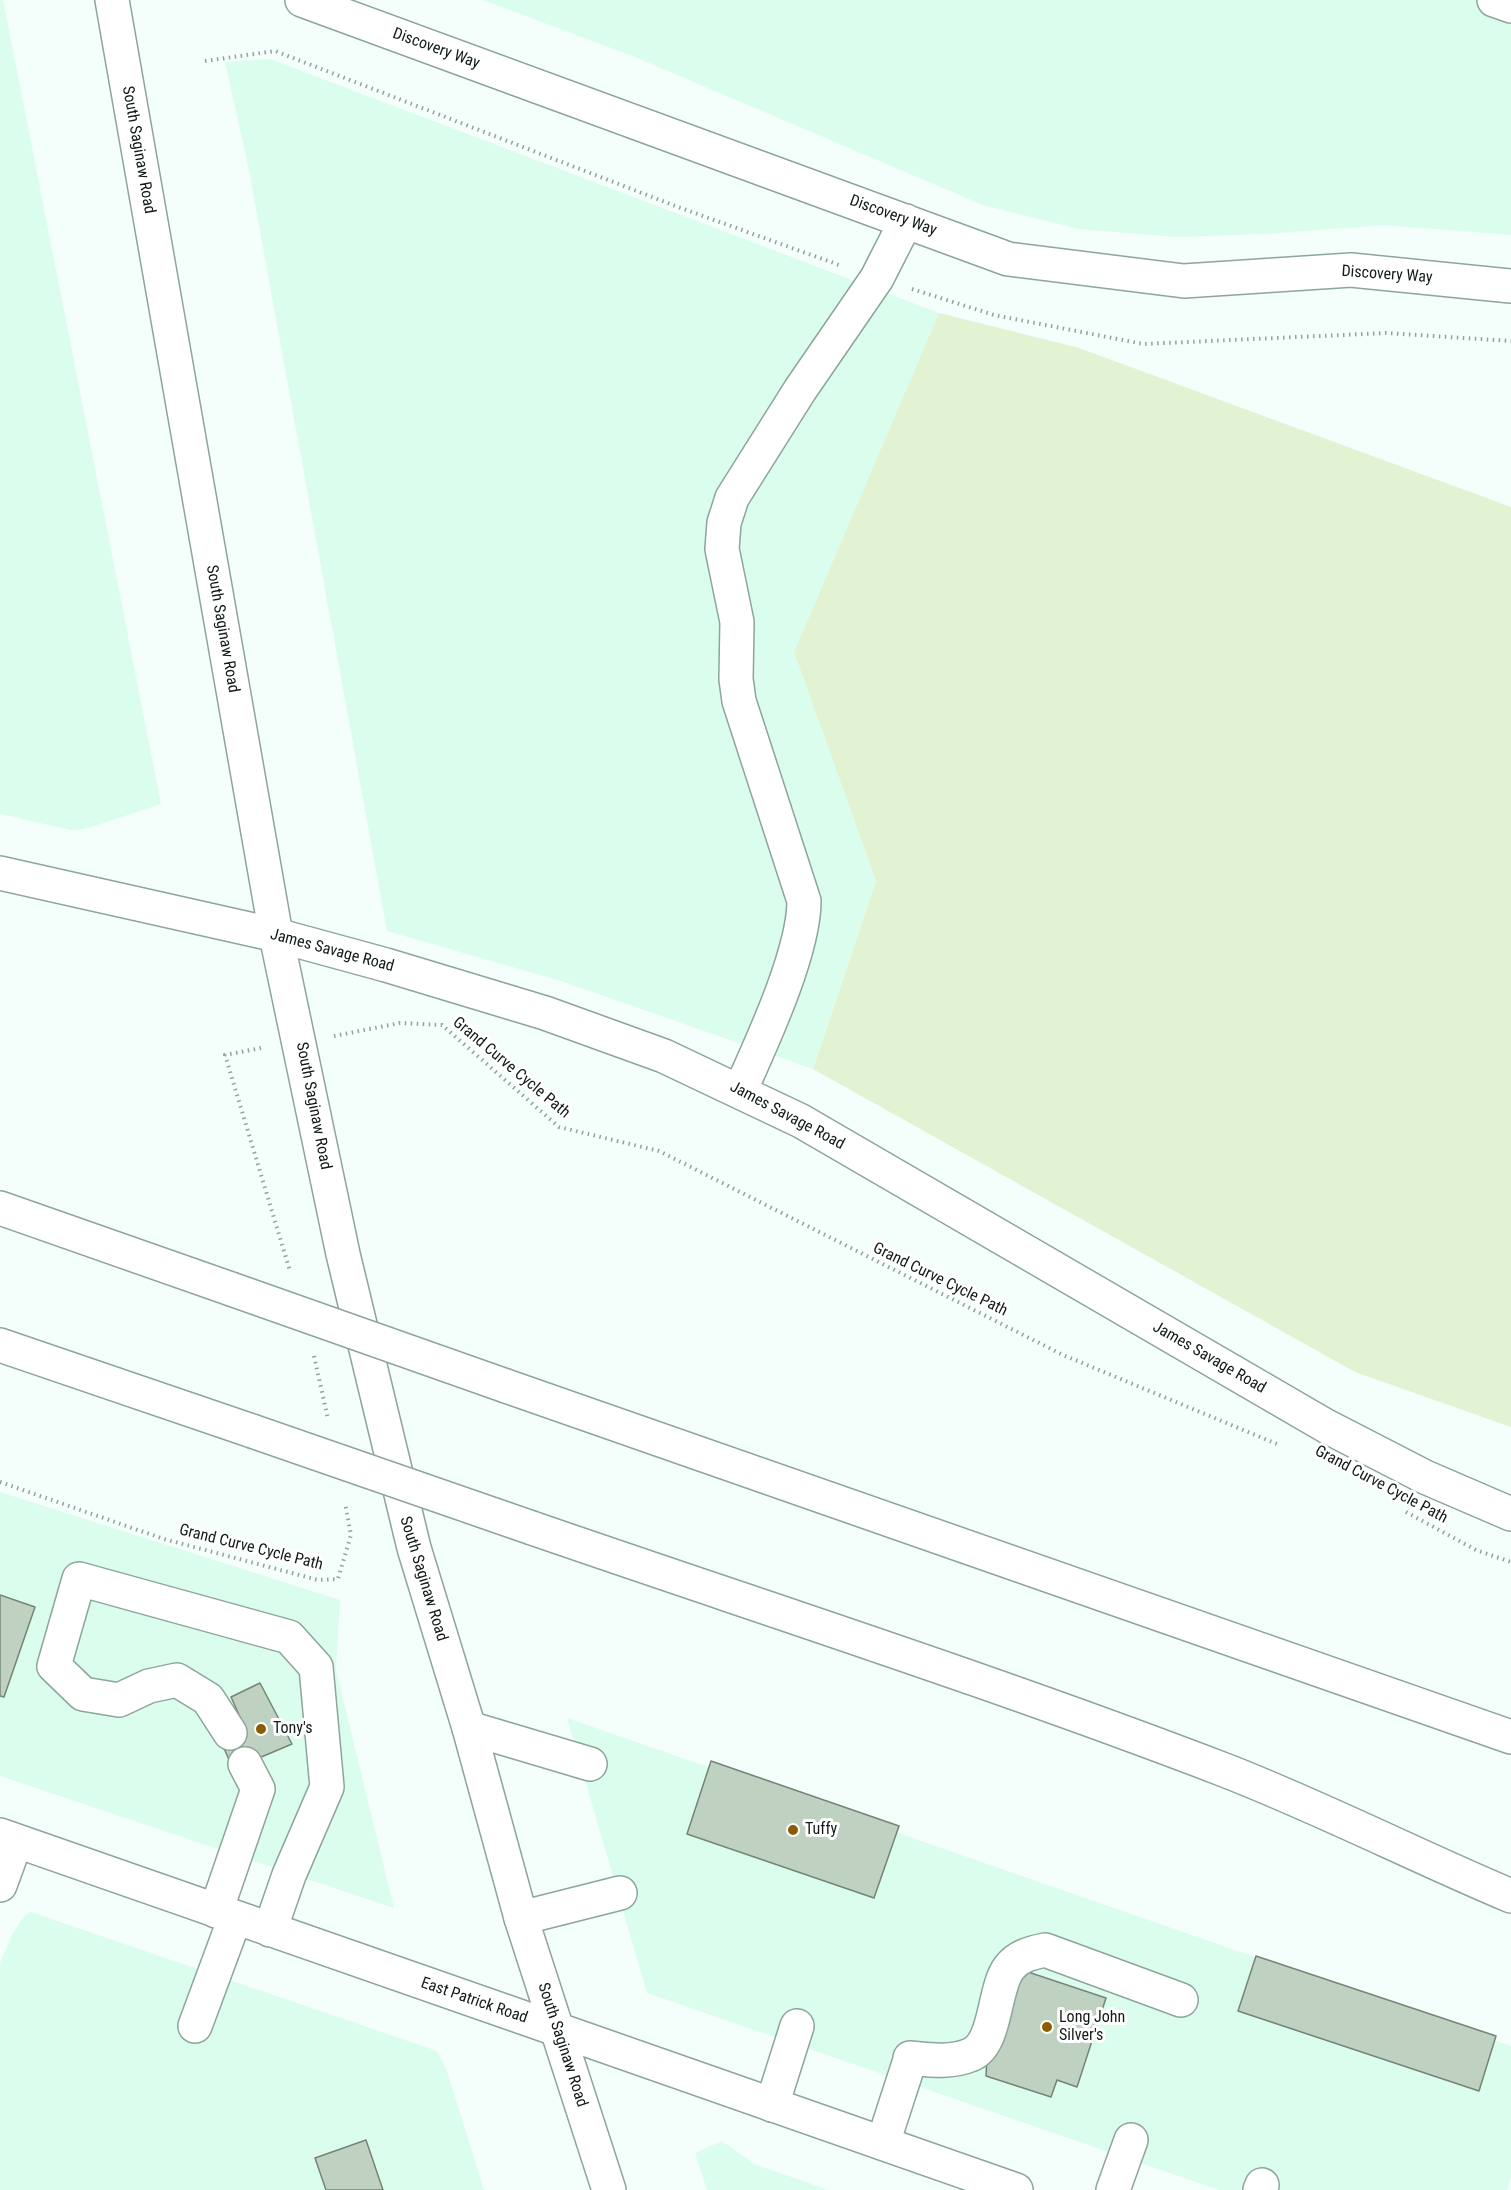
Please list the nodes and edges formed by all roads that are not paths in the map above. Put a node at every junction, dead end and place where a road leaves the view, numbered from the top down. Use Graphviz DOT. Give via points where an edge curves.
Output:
graph roads {
  1 [pos="112,0"];
  2 [pos="302,0"];
  3 [pos="1494,0"];
  4 [pos="1511,6"];
  5 [pos="906,221"];
  6 [pos="1511,286"];
  7 [pos="0,873"];
  8 [pos="276,935"];
  9 [pos="740,1091"];
  10 [pos="0,1208"];
  11 [pos="0,1345"];
  12 [pos="1511,1514"];
  13 [pos="469,1728"];
  14 [pos="231,1733"];
  15 [pos="1511,1737"];
  16 [pos="245,1764"];
  17 [pos="590,1764"];
  18 [pos="8,1838"];
  19 [pos="0,1885"];
  20 [pos="620,1893"];
  21 [pos="1511,1896"];
  22 [pos="225,1914"];
  23 [pos="521,1918"];
  24 [pos="270,1930"];
  25 [pos="1180,2000"];
  26 [pos="195,2025"];
  27 [pos="798,2026"];
  28 [pos="556,2029"];
  29 [pos="772,2105"];
  30 [pos="1131,2140"];
  31 [pos="883,2143"];
  32 [pos="609,2190"];
  33 [pos="1016,2190"];
  34 [pos="1113,2190"];
  1 -- 8 [label="main road, South Saginaw Road"];
  2 -- 5 [label="main road, Discovery Way"];
  3 -- 4 [label="main road"];
  5 -- 6 [label="main road, Discovery Way" via="1008,259 1184,281 1351,270"];
  5 -- 9 [label="main road" via="877,278 732,498 724,523 722,549 737,622 739,701 804,902 798,942"];
  7 -- 8 [label="main road, James Savage Road"];
  8 -- 9 [label="main road, James Savage Road" via="577,1024"];
  8 -- 13 [label="main road, South Saginaw Road" via="399,1497"];
  9 -- 12 [label="main road, James Savage Road" via="801,1121 1326,1426 1425,1477"];
  10 -- 15 [label="main road, bridge"];
  11 -- 21 [label="main road, bridge" via="1179,1753 1326,1812"];
  13 -- 17 [label="main road"];
  13 -- 23 [label="main road, South Saginaw Road"];
  14 -- 24 [label="main road" via="208,1699 177,1680 149,1686 119,1700 82,1694 54,1666 79,1579 289,1637 316,1667 327,1787"];
  16 -- 22 [label="main road" via="258,1789 235,1857"];
  18 -- 19 [label="main road"];
  18 -- 22 [label="main road, East Patrick Road"];
  20 -- 23 [label="main road"];
  22 -- 24 [label="main road, East Patrick Road"];
  22 -- 26 [label="main road"];
  23 -- 28 [label="main road, South Saginaw Road"];
  24 -- 28 [label="main road, East Patrick Road"];
  25 -- 31 [label="main road" via="1045,1950 1025,1954 1008,1969 984,2043 972,2055 943,2061 909,2060"];
  27 -- 29 [label="main road"];
  28 -- 29 [label="main road, East Patrick Road"];
  28 -- 32 [label="main road, South Saginaw Road"];
  29 -- 31 [label="main road, East Patrick Road"];
  30 -- 34 [label="main road"];
  31 -- 33 [label="main road, East Patrick Road"];
}
